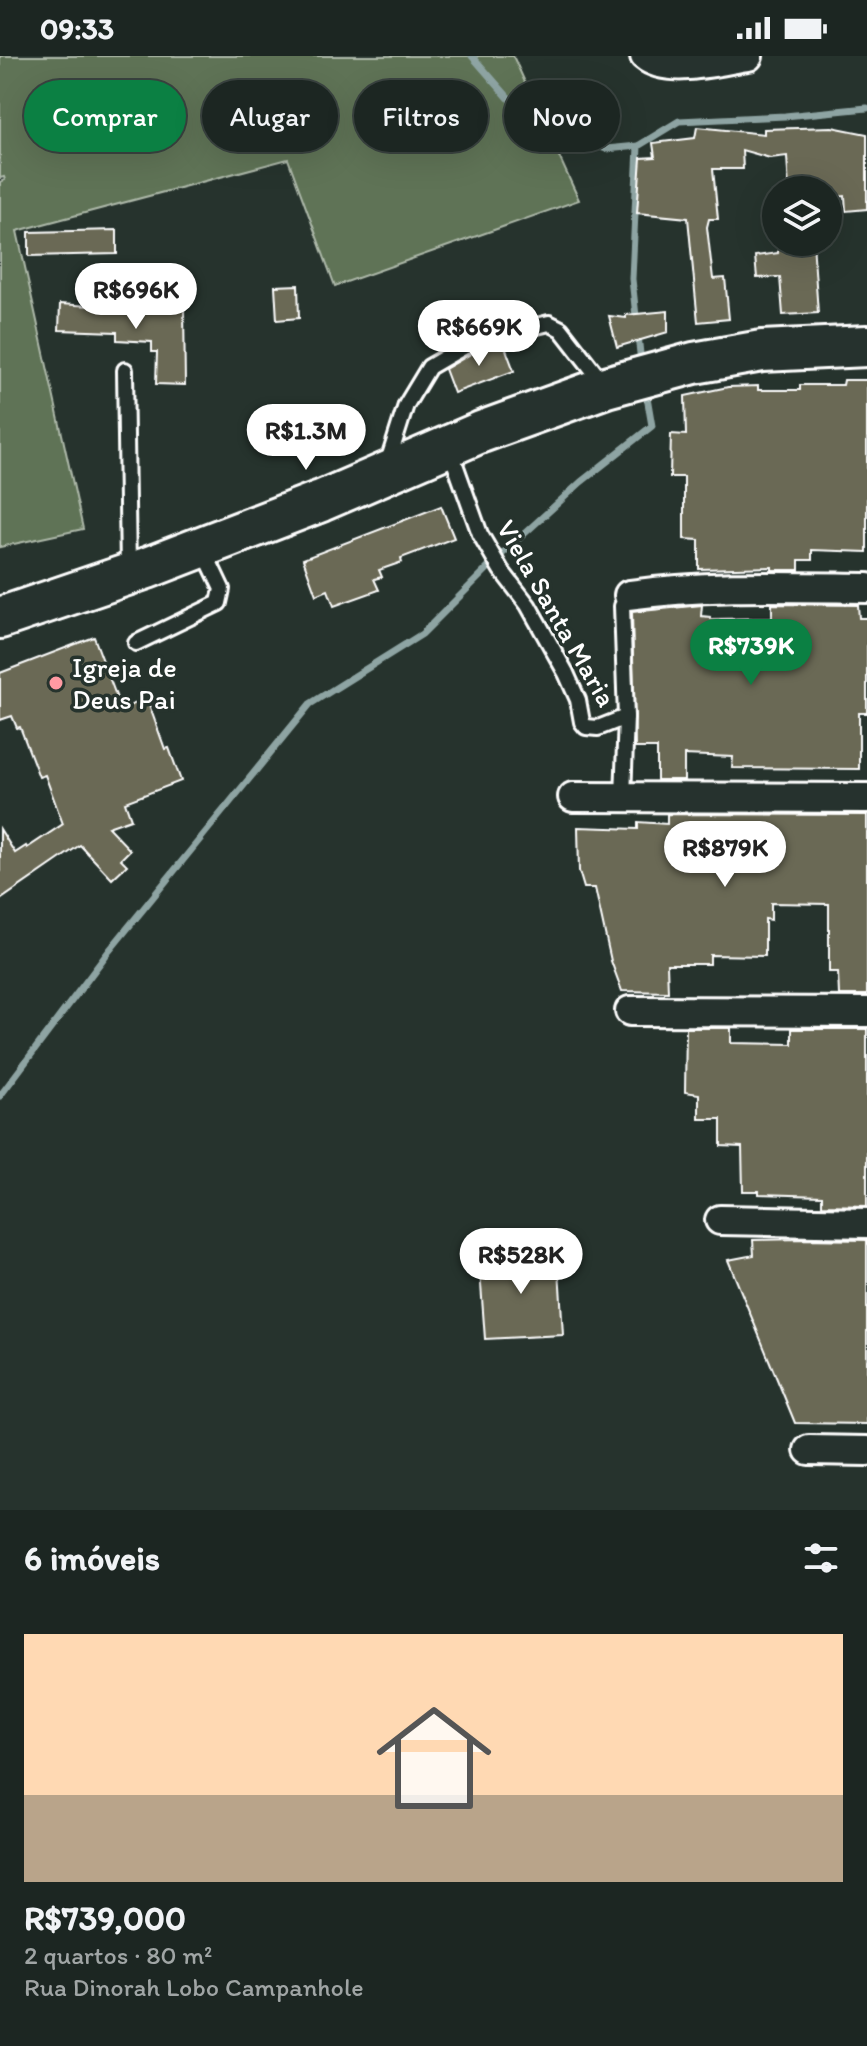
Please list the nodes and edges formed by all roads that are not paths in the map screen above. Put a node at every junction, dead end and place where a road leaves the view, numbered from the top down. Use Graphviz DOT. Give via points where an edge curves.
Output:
graph roads {
  1 [pos="645,56"];
  2 [pos="748,56"];
  3 [pos="867,346"];
  4 [pos="125,370"];
  5 [pos="631,380"];
  6 [pos="448,445"];
  7 [pos="384,473"];
  8 [pos="202,547"];
  9 [pos="129,574"];
  10 [pos="867,588"];
  11 [pos="629,595"];
  12 [pos="0,618"];
  13 [pos="136,643"];
  14 [pos="626,717"];
  15 [pos="573,797"];
  16 [pos="623,797"];
  17 [pos="867,798"];
  18 [pos="630,1011"];
  19 [pos="867,1012"];
  20 [pos="720,1220"];
  21 [pos="867,1223"];
  22 [pos="809,1450"];
  23 [pos="867,1451"];
  1 -- 2 [label="street" via="673,66"];
  3 -- 5 [label="main road" via="762,351"];
  4 -- 9 [label="lane"];
  5 -- 6 [label="main road"];
  5 -- 7 [label="lane" via="549,323 472,342 429,367 406,405"];
  6 -- 7 [label="main road"];
  6 -- 14 [label="lane, Viela Santa Maria" via="480,534 566,673 582,722 598,728"];
  7 -- 8 [label="main road"];
  8 -- 9 [label="main road"];
  8 -- 13 [label="lane" via="222,589 219,603"];
  9 -- 12 [label="main road"];
  10 -- 11 [label="street" via="745,587"];
  11 -- 14 [label="lane" via="622,606"];
  14 -- 16 [label="lane"];
  15 -- 16 [label="street"];
  16 -- 17 [label="street"];
  18 -- 19 [label="street"];
  20 -- 21 [label="street"];
  22 -- 23 [label="street"];
}
